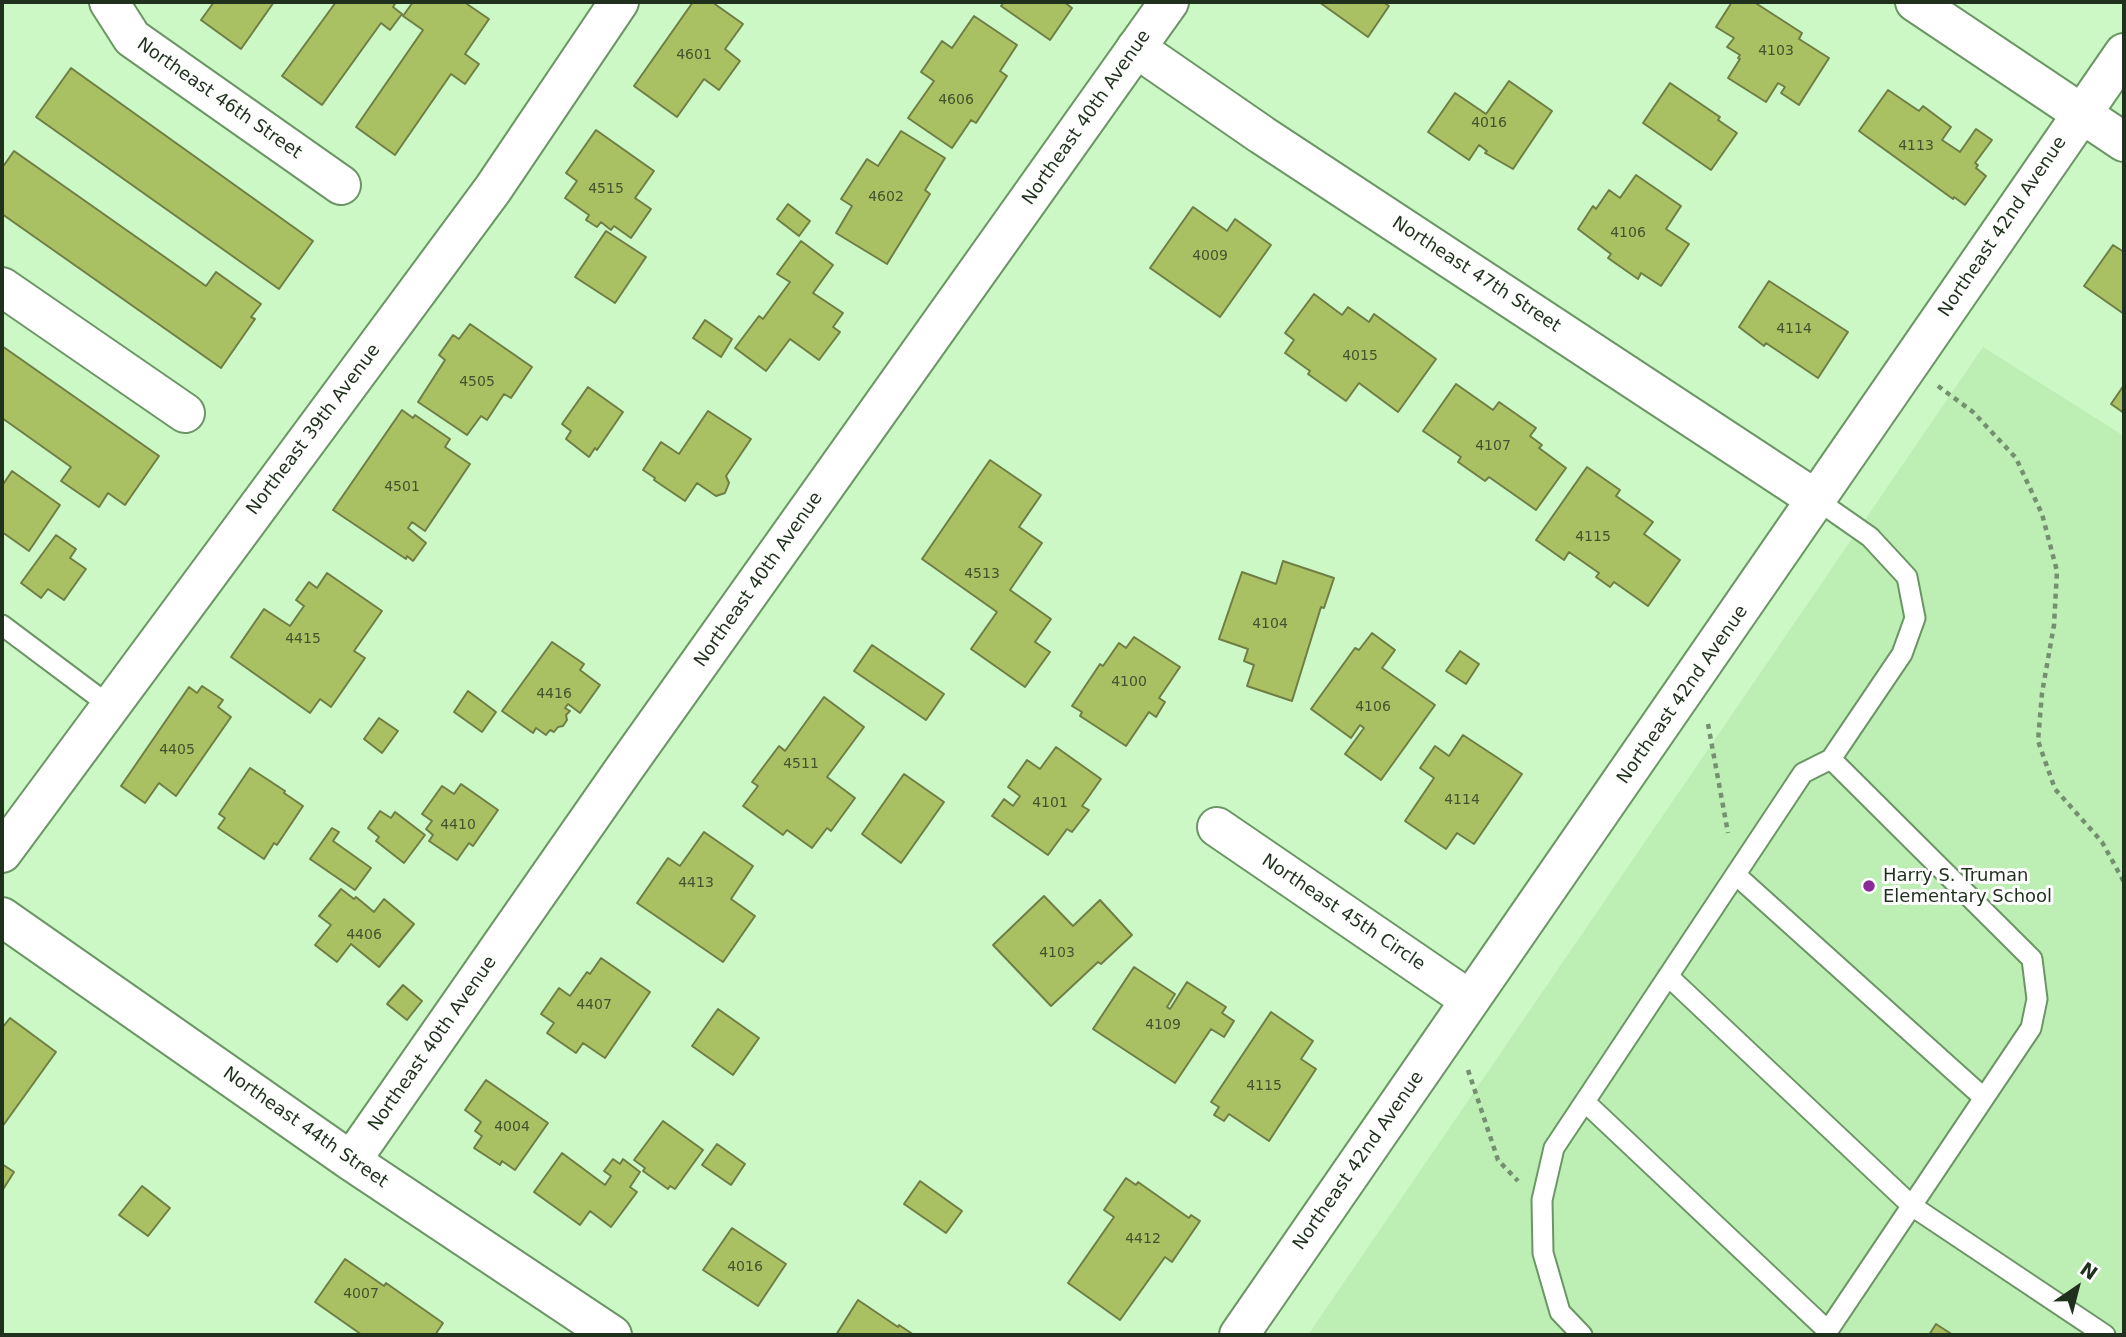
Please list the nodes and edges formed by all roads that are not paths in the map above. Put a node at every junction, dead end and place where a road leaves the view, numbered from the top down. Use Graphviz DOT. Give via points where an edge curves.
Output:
graph roads {
  1 [pos="109,2"];
  2 [pos="618,2"];
  3 [pos="1169,2"];
  4 [pos="1915,2"];
  5 [pos="1136,48"];
  6 [pos="2124,53"];
  7 [pos="2081,114"];
  8 [pos="2124,142"];
  9 [pos="341,185"];
  10 [pos="2,287"];
  11 [pos="185,414"];
  12 [pos="1817,500"];
  13 [pos="2,625"];
  14 [pos="110,706"];
  15 [pos="1831,759"];
  16 [pos="1217,827"];
  17 [pos="2,853"];
  18 [pos="1736,875"];
  19 [pos="2,917"];
  20 [pos="1668,976"];
  21 [pos="1470,1000"];
  22 [pos="1984,1098"];
  23 [pos="1585,1102"];
  24 [pos="351,1161"];
  25 [pos="1912,1206"];
  26 [pos="1827,1333"];
  27 [pos="612,1335"];
  28 [pos="1239,1335"];
  29 [pos="1582,1335"];
  30 [pos="2105,1335"];
  1 -- 9 [label="street, Northeast 46th Street" via="132,38"];
  2 -- 14 [label="street, Northeast 39th Avenue" via="493,190"];
  3 -- 5 [label="street, Northeast 40th Avenue"];
  4 -- 7 [label="street"];
  5 -- 12 [label="street, Northeast 47th Street"];
  5 -- 24 [label="street, Northeast 40th Avenue"];
  6 -- 7 [label="street, Northeast 42nd Avenue"];
  7 -- 8 [label="street"];
  7 -- 12 [label="street, Northeast 42nd Avenue"];
  10 -- 11 [label="street"];
  12 -- 15 [label="lane" via="1871,537 1907,578 1915,618 1902,654"];
  12 -- 21 [label="street, Northeast 42nd Avenue"];
  13 -- 14 [label="lane"];
  14 -- 17 [label="street, Northeast 39th Avenue"];
  15 -- 18 [label="lane" via="1803,772"];
  15 -- 22 [label="lane" via="2032,959 2037,999 2031,1028"];
  16 -- 21 [label="street, Northeast 45th Circle"];
  18 -- 20 [label="lane"];
  18 -- 22 [label="lane"];
  19 -- 24 [label="street, Northeast 44th Street"];
  20 -- 23 [label="lane"];
  20 -- 25 [label="lane"];
  21 -- 28 [label="street, Northeast 42nd Avenue"];
  22 -- 25 [label="lane"];
  23 -- 26 [label="lane"];
  23 -- 29 [label="lane" via="1554,1148 1542,1200 1543,1252 1560,1312"];
  24 -- 27 [label="street, Northeast 44th Street"];
  25 -- 26 [label="lane"];
  25 -- 30 [label="lane"];
}
